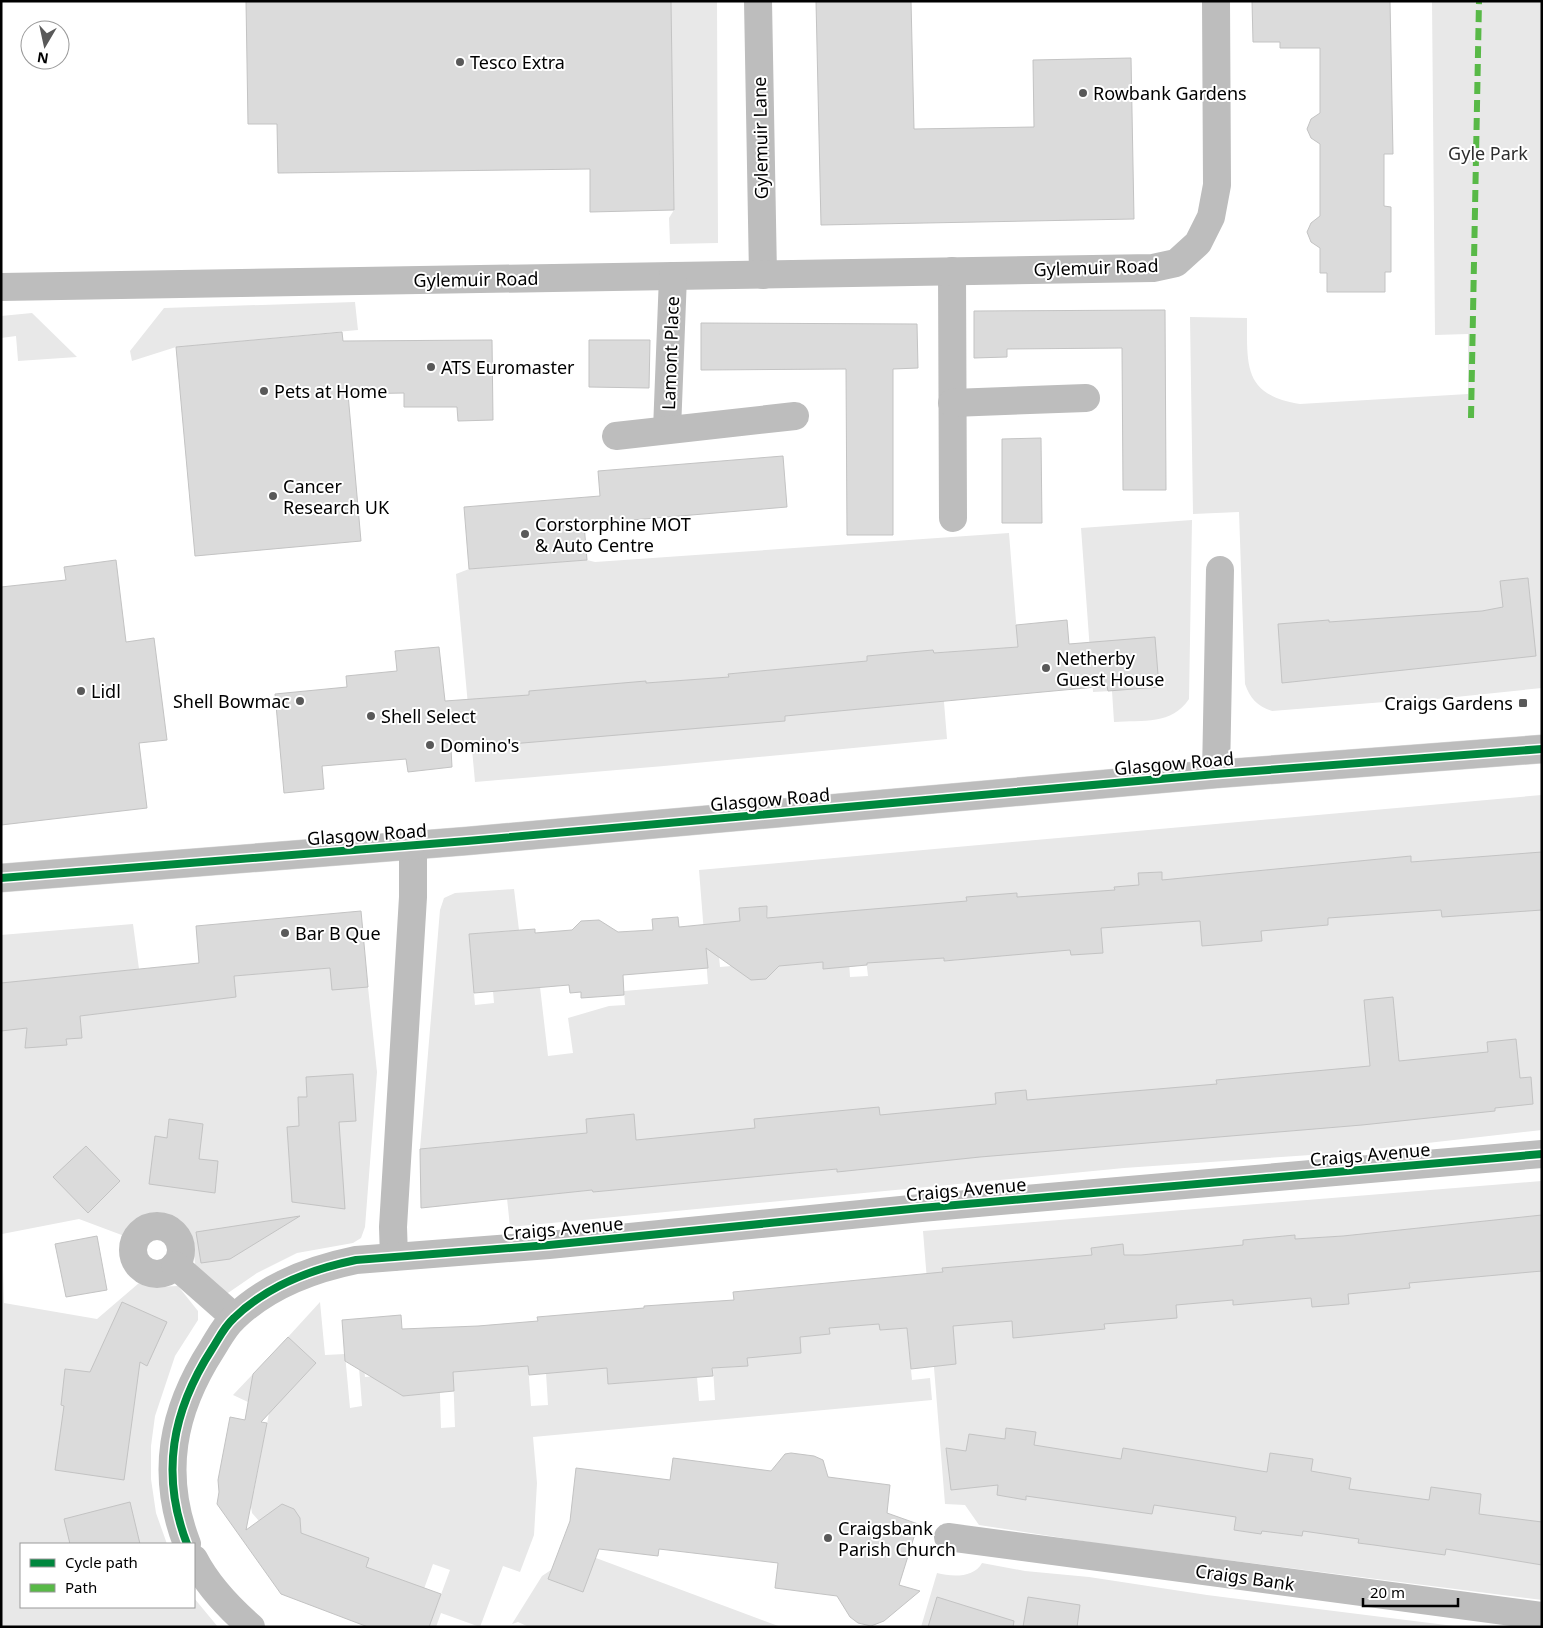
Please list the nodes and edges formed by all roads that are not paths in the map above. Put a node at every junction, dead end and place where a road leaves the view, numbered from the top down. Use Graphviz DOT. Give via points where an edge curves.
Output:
graph roads {
  1 [pos="758,1"];
  2 [pos="1216,1"];
  3 [pos="952,272"];
  4 [pos="763,274"];
  5 [pos="673,276"];
  6 [pos="1,287"];
  7 [pos="1086,398"];
  8 [pos="952,403"];
  9 [pos="795,416"];
  10 [pos="667,430"];
  11 [pos="616,436"];
  12 [pos="953,518"];
  13 [pos="1220,570"];
  14 [pos="1542,749"];
  15 [pos="1216,774"];
  16 [pos="413,846"];
  17 [pos="1,878"];
  18 [pos="1542,1154"];
  19 [pos="394,1257"];
  20 [pos="175,1265"];
  21 [pos="234,1317"];
  22 [pos="948,1537"];
  23 [pos="187,1543"];
  24 [pos="195,1561"];
  25 [pos="1542,1616"];
  26 [pos="251,1627"];
  1 -- 4 [label="street, Gylemuir Lane"];
  2 -- 3 [label="street, Gylemuir Road" via="1217,185 1211,217 1198,243 1176,263 1153,268"];
  3 -- 4 [label="street, Gylemuir Road"];
  3 -- 8 [label="street"];
  4 -- 5 [label="street, Gylemuir Road"];
  5 -- 6 [label="street, Gylemuir Road"];
  5 -- 10 [label="street, Lamont Place"];
  7 -- 8 [label="street"];
  8 -- 12 [label="street"];
  9 -- 10 [label="street, Lamont Place"];
  10 -- 11 [label="street, Lamont Place"];
  13 -- 15 [label="street"];
  14 -- 15 [label="street, Glasgow Road"];
  15 -- 16 [label="street, Glasgow Road"];
  16 -- 17 [label="street, Glasgow Road"];
  16 -- 19 [label="street"];
  18 -- 19 [label="street, Craigs Avenue"];
  19 -- 21 [label="street, Craigs Avenue" via="356,1260 307,1273 282,1285"];
  20 -- 21 [label="street"];
  21 -- 23 [label="street, Craigs Avenue" via="195,1376 176,1430 173,1491"];
  22 -- 25 [label="street, Craigs Bank"];
  24 -- 26 [label="street" via="216,1593"];
}
